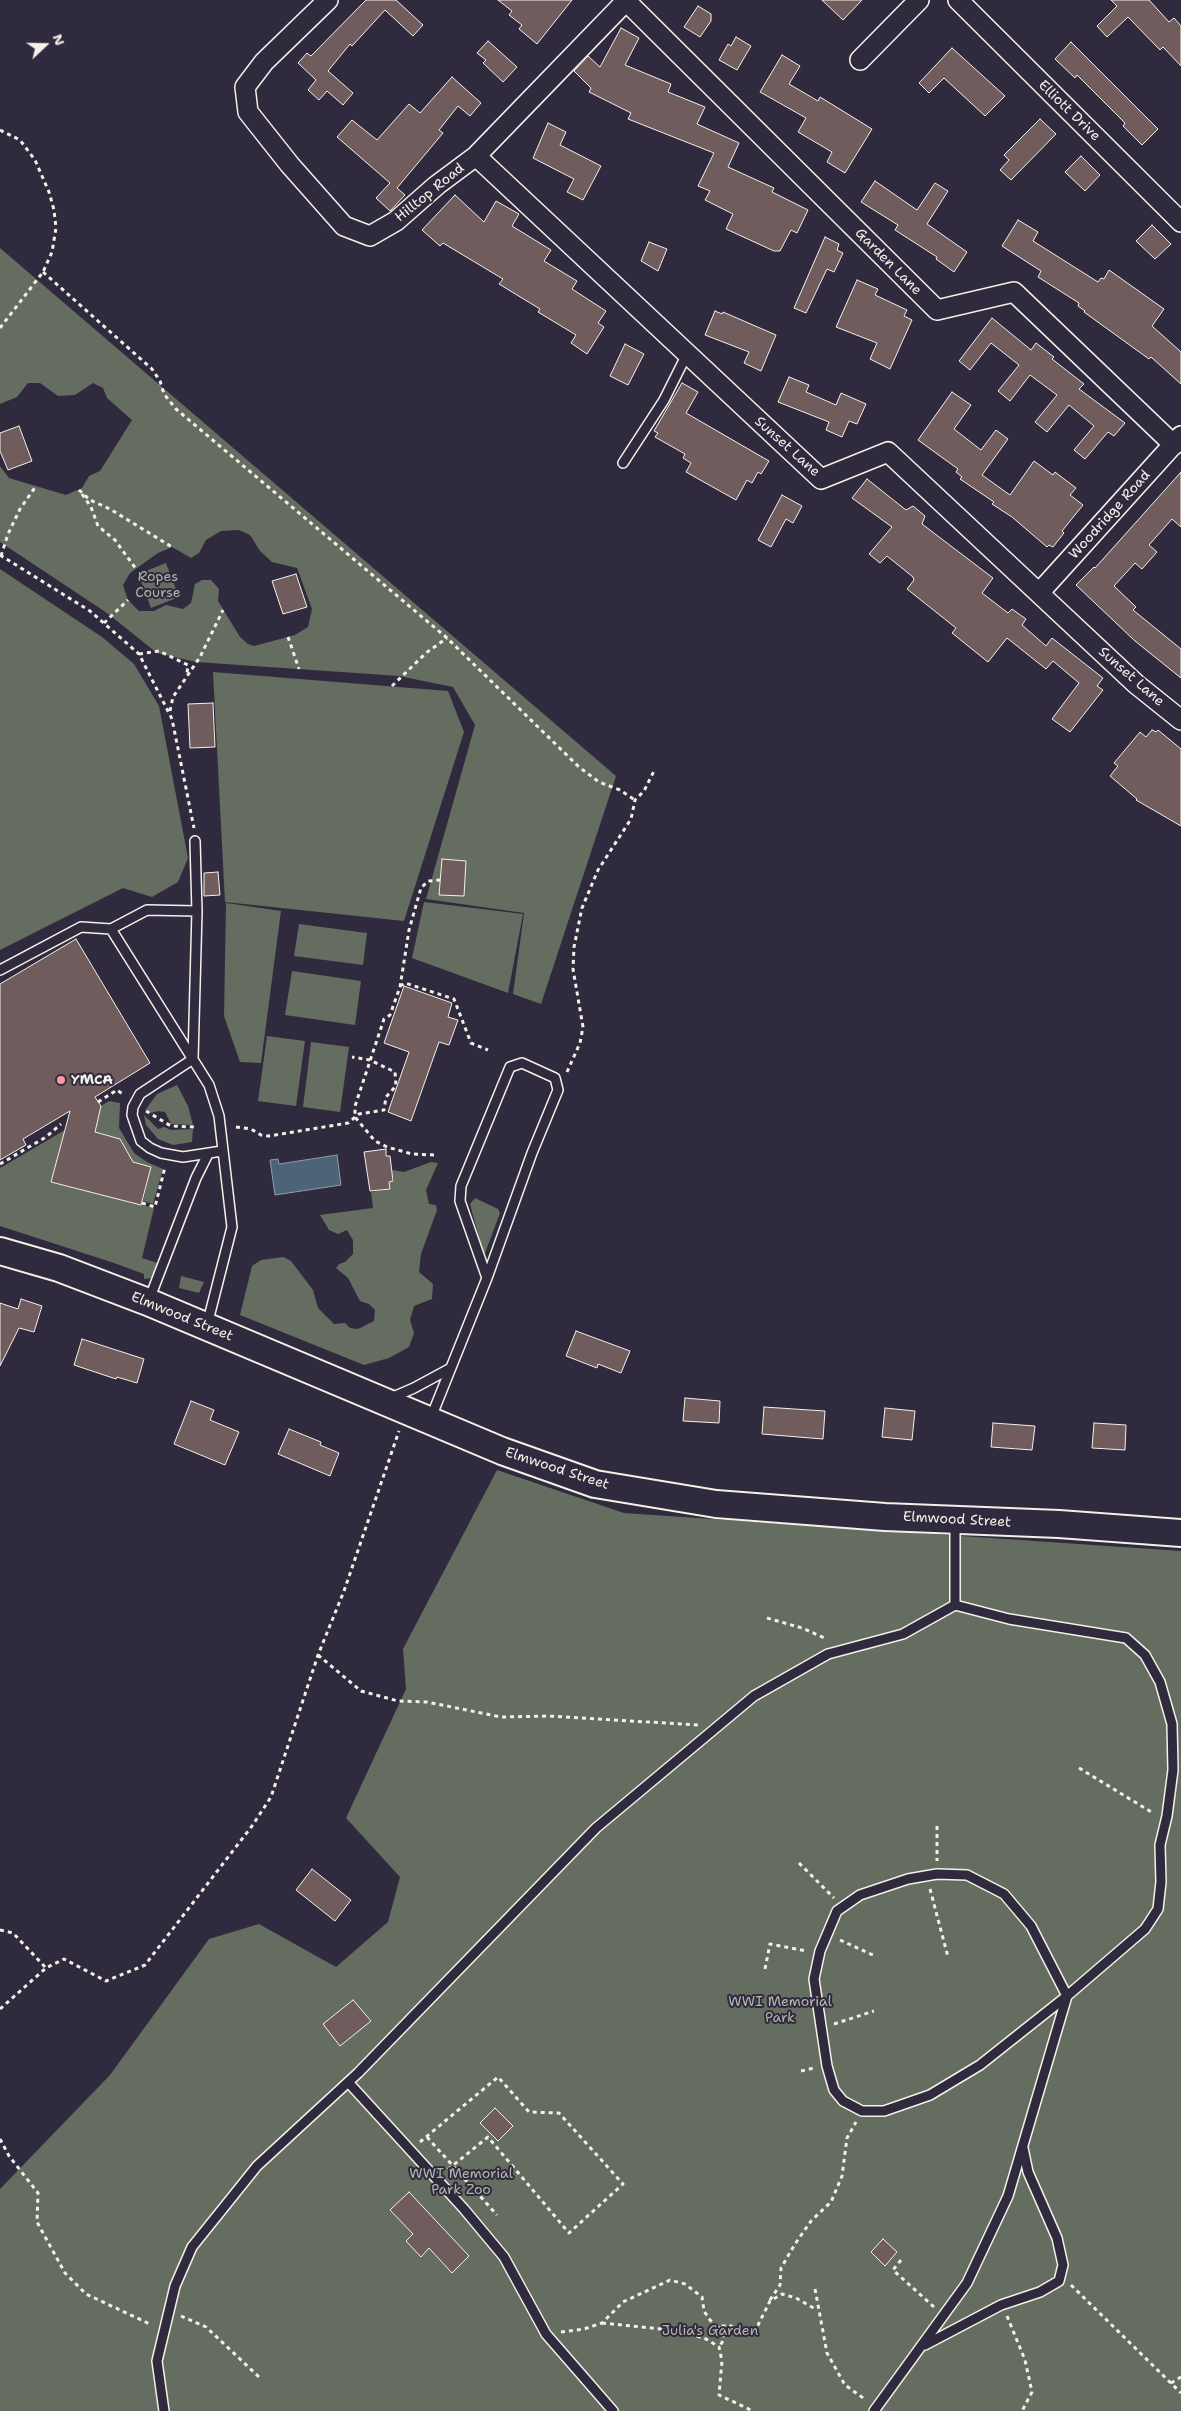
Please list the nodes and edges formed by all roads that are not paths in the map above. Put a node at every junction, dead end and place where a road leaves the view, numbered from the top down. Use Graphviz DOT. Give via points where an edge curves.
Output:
graph roads {
  1 [pos="328,0"];
  2 [pos="626,0"];
  3 [pos="919,0"];
  4 [pos="958,0"];
  5 [pos="860,60"];
  6 [pos="476,156"];
  7 [pos="1181,222"];
  8 [pos="688,354"];
  9 [pos="1177,440"];
  10 [pos="622,463"];
  11 [pos="1038,593"];
  12 [pos="1181,720"];
  13 [pos="195,841"];
  14 [pos="197,911"];
  15 [pos="111,928"];
  16 [pos="0,970"];
  17 [pos="193,1059"];
  18 [pos="222,1151"];
  19 [pos="208,1154"];
  20 [pos="0,1251"];
  21 [pos="487,1278"];
  22 [pos="148,1302"];
  23 [pos="207,1326"];
  24 [pos="451,1368"];
  25 [pos="394,1406"];
  26 [pos="429,1421"];
  27 [pos="955,1520"];
  28 [pos="1181,1533"];
  29 [pos="955,1606"];
  30 [pos="1067,1996"];
  31 [pos="348,2082"];
  32 [pos="1023,2146"];
  33 [pos="922,2346"];
  34 [pos="875,2410"];
  35 [pos="164,2411"];
  36 [pos="613,2411"];
  1 -- 6 [label="street, Hilltop Road" via="264,62 245,86 248,112 290,166 344,226 370,236 396,222"];
  2 -- 6 [label="street, Hilltop Road"];
  2 -- 9 [label="street, Garden Lane" via="936,310 1014,292"];
  3 -- 5 [label="street"];
  4 -- 7 [label="street, Elliott Drive"];
  6 -- 8 [label="street, Sunset Lane"];
  8 -- 10 [label="lane" via="664,400"];
  8 -- 11 [label="street, Sunset Lane" via="821,479 888,452"];
  9 -- 11 [label="street, Woodridge Road"];
  11 -- 12 [label="street, Sunset Lane" via="1136,684"];
  13 -- 14 [label="lane"];
  14 -- 15 [label="lane" via="147,910"];
  14 -- 17 [label="lane"];
  15 -- 16 [label="lane" via="81,927"];
  15 -- 17 [label="lane"];
  17 -- 18 [label="lane" via="209,1085 219,1116"];
  17 -- 19 [label="lane" via="140,1094 132,1115 141,1140 150,1148 183,1158"];
  18 -- 19 [label="lane"];
  18 -- 23 [label="lane" via="232,1228"];
  19 -- 22 [label="lane"];
  20 -- 22 [label="main road, Elmwood Street" via="59,1268"];
  21 -- 21 [label="lane" via="558,1090 555,1078 522,1063 510,1067 461,1186 460,1201"];
  21 -- 24 [label="lane"];
  22 -- 23 [label="main road, Elmwood Street"];
  23 -- 25 [label="main road, Elmwood Street"];
  24 -- 25 [label="lane" via="414,1388"];
  24 -- 26 [label="lane"];
  25 -- 26 [label="main road, Elmwood Street"];
  26 -- 27 [label="main road, Elmwood Street" via="595,1484 716,1504"];
  27 -- 28 [label="main road, Elmwood Street"];
  27 -- 29 [label="lane"];
  29 -- 30 [label="lane" via="1009,1619 1126,1638 1145,1654 1160,1682 1172,1724 1173,1770 1160,1845 1158,1909 1145,1928"];
  29 -- 31 [label="lane" via="903,1634 836,1652 754,1696 596,1828"];
  30 -- 30 [label="lane" via="980,2065 930,2095 884,2111 862,2111 843,2101 834,2090 814,1979 837,1911 860,1895 927,1876 967,1875 1004,1894 1031,1926"];
  30 -- 32 [label="lane"];
  31 -- 35 [label="lane" via="257,2166 192,2247 175,2286 157,2361"];
  31 -- 36 [label="lane" via="504,2257 546,2334"];
  32 -- 33 [label="lane" via="1008,2196 967,2283"];
  32 -- 33 [label="lane" via="1028,2172 1057,2238 1064,2265 1059,2280 1040,2292 1001,2305"];
  33 -- 34 [label="lane"];
}
